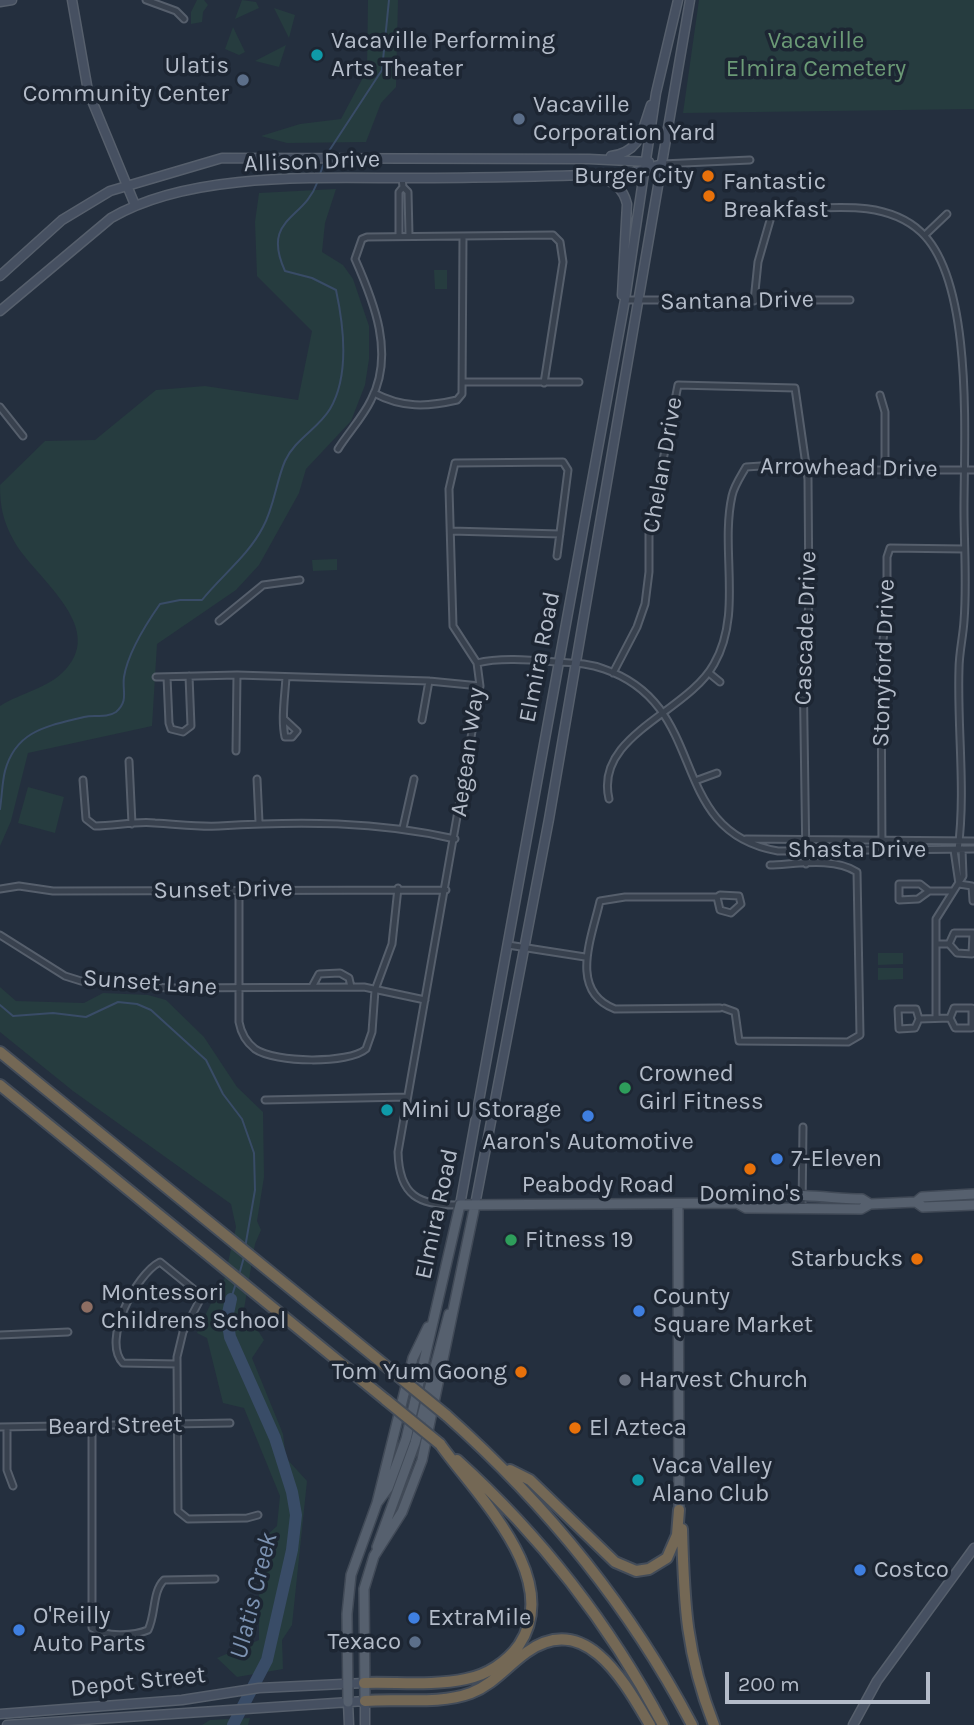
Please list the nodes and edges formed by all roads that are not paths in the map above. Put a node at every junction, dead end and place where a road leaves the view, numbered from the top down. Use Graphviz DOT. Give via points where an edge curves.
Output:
graph roads {
  1 [pos="12,0"];
  2 [pos="72,0"];
  3 [pos="146,0"];
  4 [pos="678,0"];
  5 [pos="690,0"];
  6 [pos="0,2"];
  7 [pos="184,19"];
  8 [pos="656,93"];
  9 [pos="589,159"];
  10 [pos="750,160"];
  11 [pos="662,164"];
  12 [pos="646,167"];
  13 [pos="596,175"];
  14 [pos="403,183"];
  15 [pos="127,185"];
  16 [pos="135,205"];
  17 [pos="947,214"];
  18 [pos="399,235"];
  19 [pos="409,235"];
  20 [pos="925,235"];
  21 [pos="463,236"];
  22 [pos="0,276"];
  23 [pos="754,300"];
  24 [pos="850,300"];
  25 [pos="639,302"];
  26 [pos="624,304"];
  27 [pos="0,311"];
  28 [pos="464,382"];
  29 [pos="579,382"];
  30 [pos="544,383"];
  31 [pos="374,393"];
  32 [pos="880,395"];
  33 [pos="799,405"];
  34 [pos="0,407"];
  35 [pos="23,436"];
  36 [pos="338,449"];
  37 [pos="806,470"];
  38 [pos="884,470"];
  39 [pos="964,470"];
  40 [pos="974,470"];
  41 [pos="451,531"];
  42 [pos="560,534"];
  43 [pos="964,549"];
  44 [pos="557,556"];
  45 [pos="300,580"];
  46 [pos="219,621"];
  47 [pos="558,662"];
  48 [pos="477,663"];
  49 [pos="576,663"];
  50 [pos="613,673"];
  51 [pos="709,673"];
  52 [pos="189,676"];
  53 [pos="237,676"];
  54 [pos="156,677"];
  55 [pos="167,677"];
  56 [pos="286,677"];
  57 [pos="429,681"];
  58 [pos="720,682"];
  59 [pos="480,687"];
  60 [pos="664,713"];
  61 [pos="284,719"];
  62 [pos="422,720"];
  63 [pos="236,751"];
  64 [pos="129,761"];
  65 [pos="717,774"];
  66 [pos="257,779"];
  67 [pos="414,779"];
  68 [pos="82,780"];
  69 [pos="695,781"];
  70 [pos="609,799"];
  71 [pos="259,822"];
  72 [pos="132,824"];
  73 [pos="403,828"];
  74 [pos="454,839"];
  75 [pos="742,839"];
  76 [pos="882,841"];
  77 [pos="960,841"];
  78 [pos="974,841"];
  79 [pos="803,842"];
  80 [pos="974,849"];
  81 [pos="958,850"];
  82 [pos="803,851"];
  83 [pos="882,851"];
  84 [pos="770,864"];
  85 [pos="806,864"];
  86 [pos="959,884"];
  87 [pos="398,888"];
  88 [pos="1,889"];
  89 [pos="239,890"];
  90 [pos="446,890"];
  91 [pos="929,891"];
  92 [pos="953,891"];
  93 [pos="717,897"];
  94 [pos="973,901"];
  95 [pos="0,935"];
  96 [pos="936,944"];
  97 [pos="949,944"];
  98 [pos="508,945"];
  99 [pos="525,948"];
  100 [pos="973,955"];
  101 [pos="585,957"];
  102 [pos="312,987"];
  103 [pos="351,987"];
  104 [pos="239,988"];
  105 [pos="375,990"];
  106 [pos="425,1000"];
  107 [pos="936,1017"];
  108 [pos="919,1018"];
  109 [pos="950,1018"];
  110 [pos="0,1052"];
  111 [pos="0,1085"];
  112 [pos="407,1097"];
  113 [pos="265,1100"];
  114 [pos="803,1127"];
  115 [pos="974,1195"];
  116 [pos="801,1198"];
  117 [pos="916,1202"];
  118 [pos="737,1203"];
  119 [pos="678,1204"];
  120 [pos="870,1204"];
  121 [pos="460,1205"];
  122 [pos="475,1205"];
  123 [pos="974,1205"];
  124 [pos="802,1209"];
  125 [pos="68,1332"];
  126 [pos="0,1335"];
  127 [pos="177,1364"];
  128 [pos="230,1423"];
  129 [pos="178,1426"];
  130 [pos="3,1427"];
  131 [pos="92,1427"];
  132 [pos="440,1444"];
  133 [pos="500,1465"];
  134 [pos="13,1486"];
  135 [pos="679,1510"];
  136 [pos="258,1515"];
  137 [pos="974,1548"];
  138 [pos="215,1579"];
  139 [pos="364,1683"];
  140 [pos="348,1684"];
  141 [pos="365,1701"];
  142 [pos="348,1702"];
  143 [pos="57,1709"];
  144 [pos="0,1714"];
  145 [pos="58,1723"];
  146 [pos="7,1725"];
  147 [pos="349,1725"];
  148 [pos="365,1725"];
  149 [pos="650,1725"];
  150 [pos="663,1725"];
  151 [pos="692,1725"];
  152 [pos="714,1725"];
  153 [pos="853,1725"];
  1 -- 6 [label="main road"];
  2 -- 15 [label="main road" via="88,91"];
  3 -- 7 [label="street" via="176,11"];
  4 -- 8 [label="main road, Elmira Road"];
  5 -- 11 [label="main road, Elmira Road"];
  8 -- 9 [label="main road" via="632,149"];
  8 -- 12 [label="main road, Elmira Road"];
  9 -- 12 [label="main road, Allison Drive"];
  9 -- 15 [label="main road, Allison Drive" via="222,158"];
  10 -- 11 [label="street, Allison Drive"];
  11 -- 12 [label="main road, Allison Drive"];
  11 -- 25 [label="main road, Elmira Road"];
  12 -- 13 [label="main road, Allison Drive"];
  12 -- 26 [label="main road, Elmira Road"];
  13 -- 14 [label="main road, Allison Drive"];
  13 -- 26 [label="main road" via="617,184 627,204"];
  14 -- 16 [label="main road, Allison Drive" via="295,179 241,183"];
  14 -- 18 [label="street"];
  14 -- 19 [label="street" via="408,192"];
  15 -- 16 [label="main road"];
  15 -- 22 [label="main road, Allison Drive" via="62,220"];
  16 -- 27 [label="main road, Allison Drive" via="92,233"];
  17 -- 20 [label="street"];
  18 -- 19 [label="street"];
  18 -- 31 [label="street" via="362,239 355,259 376,308 381,340"];
  19 -- 21 [label="street"];
  20 -- 23 [label="street" via="881,211 773,210 758,262"];
  20 -- 39 [label="street" via="946,268 954,292 964,379"];
  21 -- 28 [label="street"];
  21 -- 30 [label="street" via="553,235 560,242 562,262"];
  23 -- 24 [label="street, Santana Drive"];
  23 -- 25 [label="street, Santana Drive"];
  25 -- 26 [label="street, Santana Drive"];
  25 -- 49 [label="main road, Elmira Road"];
  26 -- 47 [label="main road, Elmira Road"];
  28 -- 30 [label="street"];
  28 -- 31 [label="street" via="457,400 435,405 400,404"];
  29 -- 30 [label="street"];
  31 -- 36 [label="street"];
  32 -- 38 [label="street" via="885,412"];
  33 -- 37 [label="street, Cascade Drive"];
  33 -- 50 [label="street, Chelan Drive" via="795,388 784,386 678,385 649,530 645,604"];
  34 -- 35 [label="street"];
  37 -- 38 [label="street, Arrowhead Drive"];
  37 -- 51 [label="street, Arrowhead Drive" via="746,467 735,488 725,637"];
  37 -- 79 [label="street, Cascade Drive" via="810,604 803,661"];
  38 -- 39 [label="street, Arrowhead Drive"];
  39 -- 40 [label="street, Arrowhead Drive"];
  39 -- 43 [label="street"];
  41 -- 42 [label="street"];
  41 -- 42 [label="street, Aegean Way" via="449,489 456,463 551,461 563,462 568,470"];
  41 -- 48 [label="street, Aegean Way" via="453,626"];
  42 -- 44 [label="street, Aegean Way"];
  43 -- 76 [label="street, Stonyford Drive" via="890,548 887,556 887,613 881,653"];
  43 -- 77 [label="street"];
  45 -- 46 [label="street" via="263,584"];
  47 -- 48 [label="street, Shasta Drive"];
  47 -- 49 [label="street, Shasta Drive"];
  47 -- 98 [label="main road, Elmira Road"];
  48 -- 59 [label="street, Aegean Way"];
  49 -- 50 [label="street, Shasta Drive"];
  49 -- 99 [label="main road, Elmira Road"];
  50 -- 60 [label="street, Shasta Drive" via="639,688"];
  51 -- 58 [label="street"];
  51 -- 60 [label="street, Arrowhead Drive"];
  52 -- 53 [label="street"];
  52 -- 55 [label="street"];
  52 -- 55 [label="street" via="191,726 183,732 171,729 169,723"];
  53 -- 56 [label="street"];
  53 -- 63 [label="street"];
  54 -- 55 [label="street"];
  56 -- 57 [label="street"];
  56 -- 61 [label="street"];
  57 -- 59 [label="street"];
  57 -- 62 [label="street"];
  59 -- 74 [label="street, Aegean Way"];
  60 -- 69 [label="street, Shasta Drive"];
  60 -- 70 [label="street, Arrowhead Drive" via="613,758 606,784"];
  64 -- 72 [label="street"];
  65 -- 69 [label="street"];
  66 -- 71 [label="street"];
  67 -- 73 [label="street"];
  68 -- 72 [label="street" via="86,819 95,826"];
  69 -- 75 [label="street, Shasta Drive" via="714,818"];
  71 -- 72 [label="street"];
  71 -- 73 [label="street"];
  73 -- 74 [label="street"];
  74 -- 90 [label="street, Aegean Way"];
  75 -- 79 [label="street, Shasta Drive"];
  75 -- 82 [label="street, Shasta Drive" via="758,847"];
  76 -- 77 [label="street, Shasta Drive"];
  76 -- 79 [label="street, Shasta Drive"];
  76 -- 83 [label="street, Stonyford Drive"];
  77 -- 78 [label="street, Shasta Drive"];
  77 -- 81 [label="street"];
  79 -- 82 [label="street, Cascade Drive"];
  80 -- 81 [label="street, Shasta Drive"];
  81 -- 83 [label="street, Shasta Drive"];
  81 -- 86 [label="street"];
  82 -- 83 [label="street, Shasta Drive"];
  82 -- 85 [label="street, Cascade Drive"];
  84 -- 85 [label="street"];
  85 -- 101 [label="street" via="848,866 859,878 860,1035 848,1042 739,1041 736,1013 722,1008 615,1009 594,995"];
  86 -- 92 [label="street"];
  86 -- 94 [label="street" via="972,886"];
  87 -- 89 [label="street, Sunset Drive"];
  87 -- 90 [label="street, Sunset Drive"];
  87 -- 105 [label="street" via="392,944"];
  88 -- 89 [label="street, Sunset Drive"];
  89 -- 104 [label="street"];
  90 -- 106 [label="street, Aegean Way"];
  91 -- 91 [label="street" via="920,884 899,884 900,900 918,900"];
  91 -- 92 [label="street"];
  92 -- 96 [label="street" via="936,919"];
  93 -- 93 [label="street" via="717,906 726,913 741,904 739,896"];
  93 -- 101 [label="street" via="600,901"];
  95 -- 104 [label="street, Sunset Lane" via="56,971 81,981"];
  96 -- 97 [label="street"];
  96 -- 107 [label="street"];
  97 -- 100 [label="street" via="957,953"];
  97 -- 100 [label="street" via="954,933 973,933"];
  98 -- 99 [label="street"];
  98 -- 121 [label="main road, Elmira Road"];
  99 -- 101 [label="street"];
  99 -- 122 [label="main road, Elmira Road"];
  102 -- 103 [label="street, Sunset Lane"];
  102 -- 103 [label="street, Sunset Lane" via="319,974 340,973 349,978"];
  102 -- 104 [label="street, Sunset Lane"];
  103 -- 105 [label="street, Sunset Lane"];
  104 -- 105 [label="street" via="240,1028 256,1050 283,1058 334,1059 359,1055 366,1049"];
  105 -- 106 [label="street, Sunset Lane"];
  106 -- 112 [label="street, Aegean Way"];
  107 -- 108 [label="street"];
  107 -- 109 [label="street"];
  108 -- 108 [label="street" via="916,1009 898,1009 899,1029 915,1028"];
  109 -- 109 [label="street" via="954,1008 972,1008 972,1028 956,1028"];
  110 -- 133 [label="highway, bridge" via="446,1415"];
  111 -- 132 [label="highway, bridge"];
  112 -- 113 [label="street"];
  112 -- 121 [label="street, Aegean Way" via="398,1152 401,1179 422,1202"];
  114 -- 116 [label="street"];
  115 -- 117 [label="main road, Peabody Road" via="922,1197"];
  116 -- 118 [label="main road, Peabody Road" via="746,1198"];
  116 -- 120 [label="main road, Peabody Road" via="862,1199"];
  116 -- 124 [label="street"];
  117 -- 120 [label="main road, Peabody Road"];
  117 -- 123 [label="main road, Peabody Road" via="923,1208"];
  118 -- 119 [label="main road, Peabody Road"];
  118 -- 124 [label="main road, Peabody Road" via="746,1208"];
  119 -- 122 [label="main road, Peabody Road"];
  119 -- 135 [label="main road"];
  120 -- 124 [label="main road, Peabody Road" via="861,1209"];
  121 -- 122 [label="main road, Peabody Road"];
  121 -- 140 [label="main road, Elmira Road" via="406,1439 354,1560 349,1585"];
  122 -- 139 [label="main road, Elmira Road" via="415,1443 374,1556 363,1601"];
  125 -- 126 [label="street"];
  127 -- 127 [label="street" via="123,1363 119,1358 118,1327 125,1303 160,1262 202,1296 183,1332"];
  127 -- 129 [label="street"];
  128 -- 129 [label="street, Beard Street"];
  129 -- 131 [label="street, Beard Street"];
  129 -- 136 [label="street" via="180,1516"];
  130 -- 131 [label="street, Beard Street"];
  130 -- 134 [label="street"];
  131 -- 138 [label="street" via="92,1628 103,1633 138,1634 148,1630 153,1620 158,1586 164,1580"];
  132 -- 139 [label="highway" via="521,1557 531,1592 527,1629 508,1658 484,1674 451,1681"];
  132 -- 150 [label="highway" via="498,1498 562,1569 613,1640"];
  133 -- 135 [label="highway" via="530,1480 615,1562 636,1571 667,1558 677,1535"];
  133 -- 151 [label="highway" via="555,1522 612,1593"];
  135 -- 152 [label="highway" via="690,1653"];
  137 -- 153 [label="main road" via="877,1681"];
  139 -- 140 [label="main road, Depot Street"];
  139 -- 141 [label="main road, Elmira Road"];
  140 -- 142 [label="main road, Elmira Road"];
  140 -- 143 [label="main road, Depot Street" via="234,1690 182,1700"];
  141 -- 142 [label="main road, Depot Street"];
  141 -- 148 [label="main road"];
  141 -- 149 [label="highway" via="469,1694 537,1646 568,1641 604,1656"];
  142 -- 145 [label="main road, Depot Street"];
  142 -- 147 [label="main road"];
  143 -- 144 [label="main road, Depot Street"];
  143 -- 145 [label="street"];
  145 -- 146 [label="main road, Depot Street"];
}
